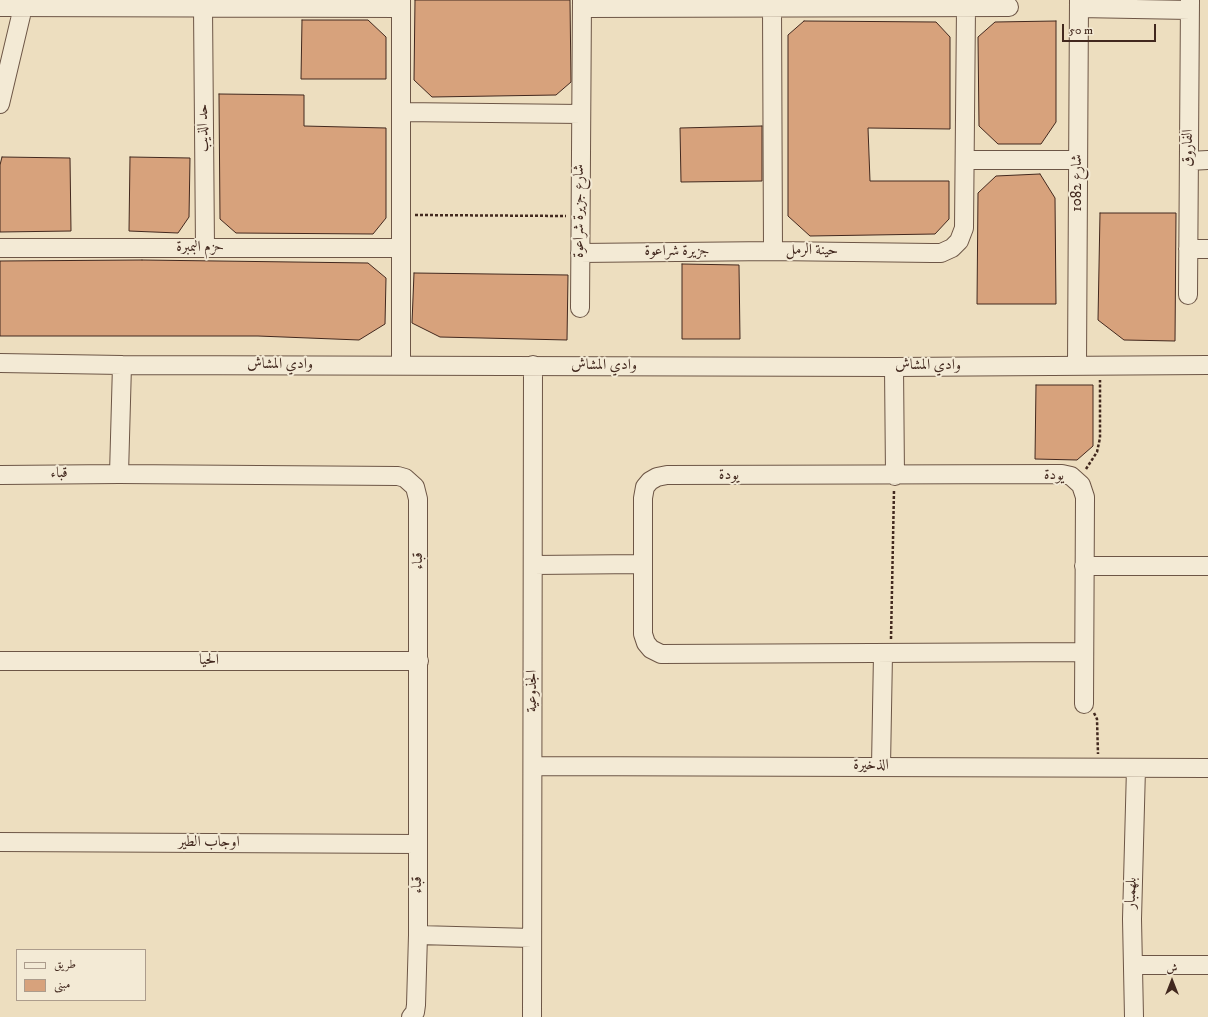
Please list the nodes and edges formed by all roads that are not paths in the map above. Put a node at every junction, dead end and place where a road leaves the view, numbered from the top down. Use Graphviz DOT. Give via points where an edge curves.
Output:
graph roads {
  1 [pos="115,4"];
  2 [pos="401,4"];
  3 [pos="582,4"];
  4 [pos="1079,4"];
  5 [pos="1190,5"];
  6 [pos="0,7"];
  7 [pos="23,7"];
  8 [pos="203,7"];
  9 [pos="772,7"];
  10 [pos="966,7"];
  11 [pos="1009,7"];
  12 [pos="0,104"];
  13 [pos="401,112"];
  14 [pos="581,114"];
  15 [pos="965,160"];
  16 [pos="1078,160"];
  17 [pos="1208,160"];
  18 [pos="1189,161"];
  19 [pos="0,248"];
  20 [pos="205,248"];
  21 [pos="401,248"];
  22 [pos="1188,249"];
  23 [pos="1208,249"];
  24 [pos="773,251"];
  25 [pos="580,253"];
  26 [pos="1188,295"];
  27 [pos="580,308"];
  28 [pos="0,363"];
  29 [pos="122,365"];
  30 [pos="401,365"];
  31 [pos="534,365"];
  32 [pos="1078,365"];
  33 [pos="1208,365"];
  34 [pos="894,367"];
  35 [pos="119,474"];
  36 [pos="0,475"];
  37 [pos="895,476"];
  38 [pos="642,564"];
  39 [pos="534,565"];
  40 [pos="1084,566"];
  41 [pos="1208,566"];
  42 [pos="1084,652"];
  43 [pos="887,654"];
  44 [pos="0,661"];
  45 [pos="419,661"];
  46 [pos="1084,704"];
  47 [pos="534,766"];
  48 [pos="881,766"];
  49 [pos="1136,768"];
  50 [pos="1208,768"];
  51 [pos="0,842"];
  52 [pos="418,844"];
  53 [pos="418,935"];
  54 [pos="532,938"];
  55 [pos="1133,965"];
  56 [pos="1208,965"];
  57 [pos="411,1017"];
  58 [pos="532,1017"];
  59 [pos="1134,1017"];
  1 -- 7 [label="street"];
  1 -- 8 [label="street"];
  2 -- 8 [label="street"];
  2 -- 13 [label="street"];
  3 -- 9 [label="street"];
  3 -- 14 [label="street, شارع جزيرة شراعوة"];
  4 -- 5 [label="street"];
  4 -- 16 [label="street, شارع 1082"];
  5 -- 18 [label="street, الفاروق"];
  6 -- 7 [label="street"];
  7 -- 12 [label="street"];
  8 -- 20 [label="street, حد الذيب"];
  9 -- 10 [label="street"];
  9 -- 24 [label="street, حينة الرمل"];
  10 -- 11 [label="street"];
  10 -- 15 [label="street, حينة الرمل"];
  13 -- 14 [label="street"];
  13 -- 21 [label="street"];
  14 -- 25 [label="street, شارع جزيرة شراعوة"];
  15 -- 16 [label="street"];
  15 -- 24 [label="street, حينة الرمل" via="964,228 959,241 948,250 932,253"];
  16 -- 32 [label="street, شارع 1082"];
  17 -- 18 [label="street"];
  18 -- 22 [label="street, الفاروق"];
  19 -- 20 [label="street, حزم البمبرة"];
  20 -- 21 [label="street, حزم البمبرة"];
  21 -- 30 [label="street"];
  22 -- 23 [label="street"];
  22 -- 26 [label="street, الفاروق"];
  24 -- 25 [label="street, جزيرة شراعوة"];
  25 -- 27 [label="street, شارع جزيرة شراعوة"];
  28 -- 29 [label="street, وادي المشاش"];
  29 -- 30 [label="street, وادي المشاش"];
  29 -- 35 [label="street"];
  30 -- 31 [label="street, وادي المشاش"];
  31 -- 34 [label="street, وادي المشاش"];
  31 -- 39 [label="street, الجذوعية"];
  32 -- 33 [label="street, وادي المشاش"];
  32 -- 34 [label="street, وادي المشاش"];
  34 -- 37 [label="street"];
  35 -- 36 [label="street, قباء"];
  35 -- 45 [label="street, قباء" via="405,478 415,488 418,499"];
  37 -- 38 [label="street, يودة" via="657,477 645,487 643,498"];
  37 -- 40 [label="street, يودة" via="1071,476 1081,485 1085,497"];
  38 -- 39 [label="street"];
  38 -- 43 [label="street, يودة" via="643,634 646,644 661,654"];
  39 -- 47 [label="street, الجذوعية"];
  40 -- 41 [label="street"];
  40 -- 42 [label="street, يودة"];
  42 -- 43 [label="street, يودة"];
  42 -- 46 [label="street, يودة"];
  43 -- 48 [label="street"];
  44 -- 45 [label="street, الحيا"];
  45 -- 52 [label="street, قباء"];
  47 -- 48 [label="street, الذخيرة"];
  47 -- 54 [label="street, الجذوعية"];
  48 -- 49 [label="street, الذخيرة"];
  49 -- 50 [label="street, الذخيرة"];
  49 -- 55 [label="street, بلهمبار"];
  51 -- 52 [label="street, اوجاب الطير"];
  52 -- 53 [label="street, قباء"];
  53 -- 54 [label="street"];
  53 -- 57 [label="street, قباء" via="416,1005"];
  54 -- 58 [label="street, الجذوعية"];
  55 -- 56 [label="street"];
  55 -- 59 [label="street, بلهمبار"];
}
